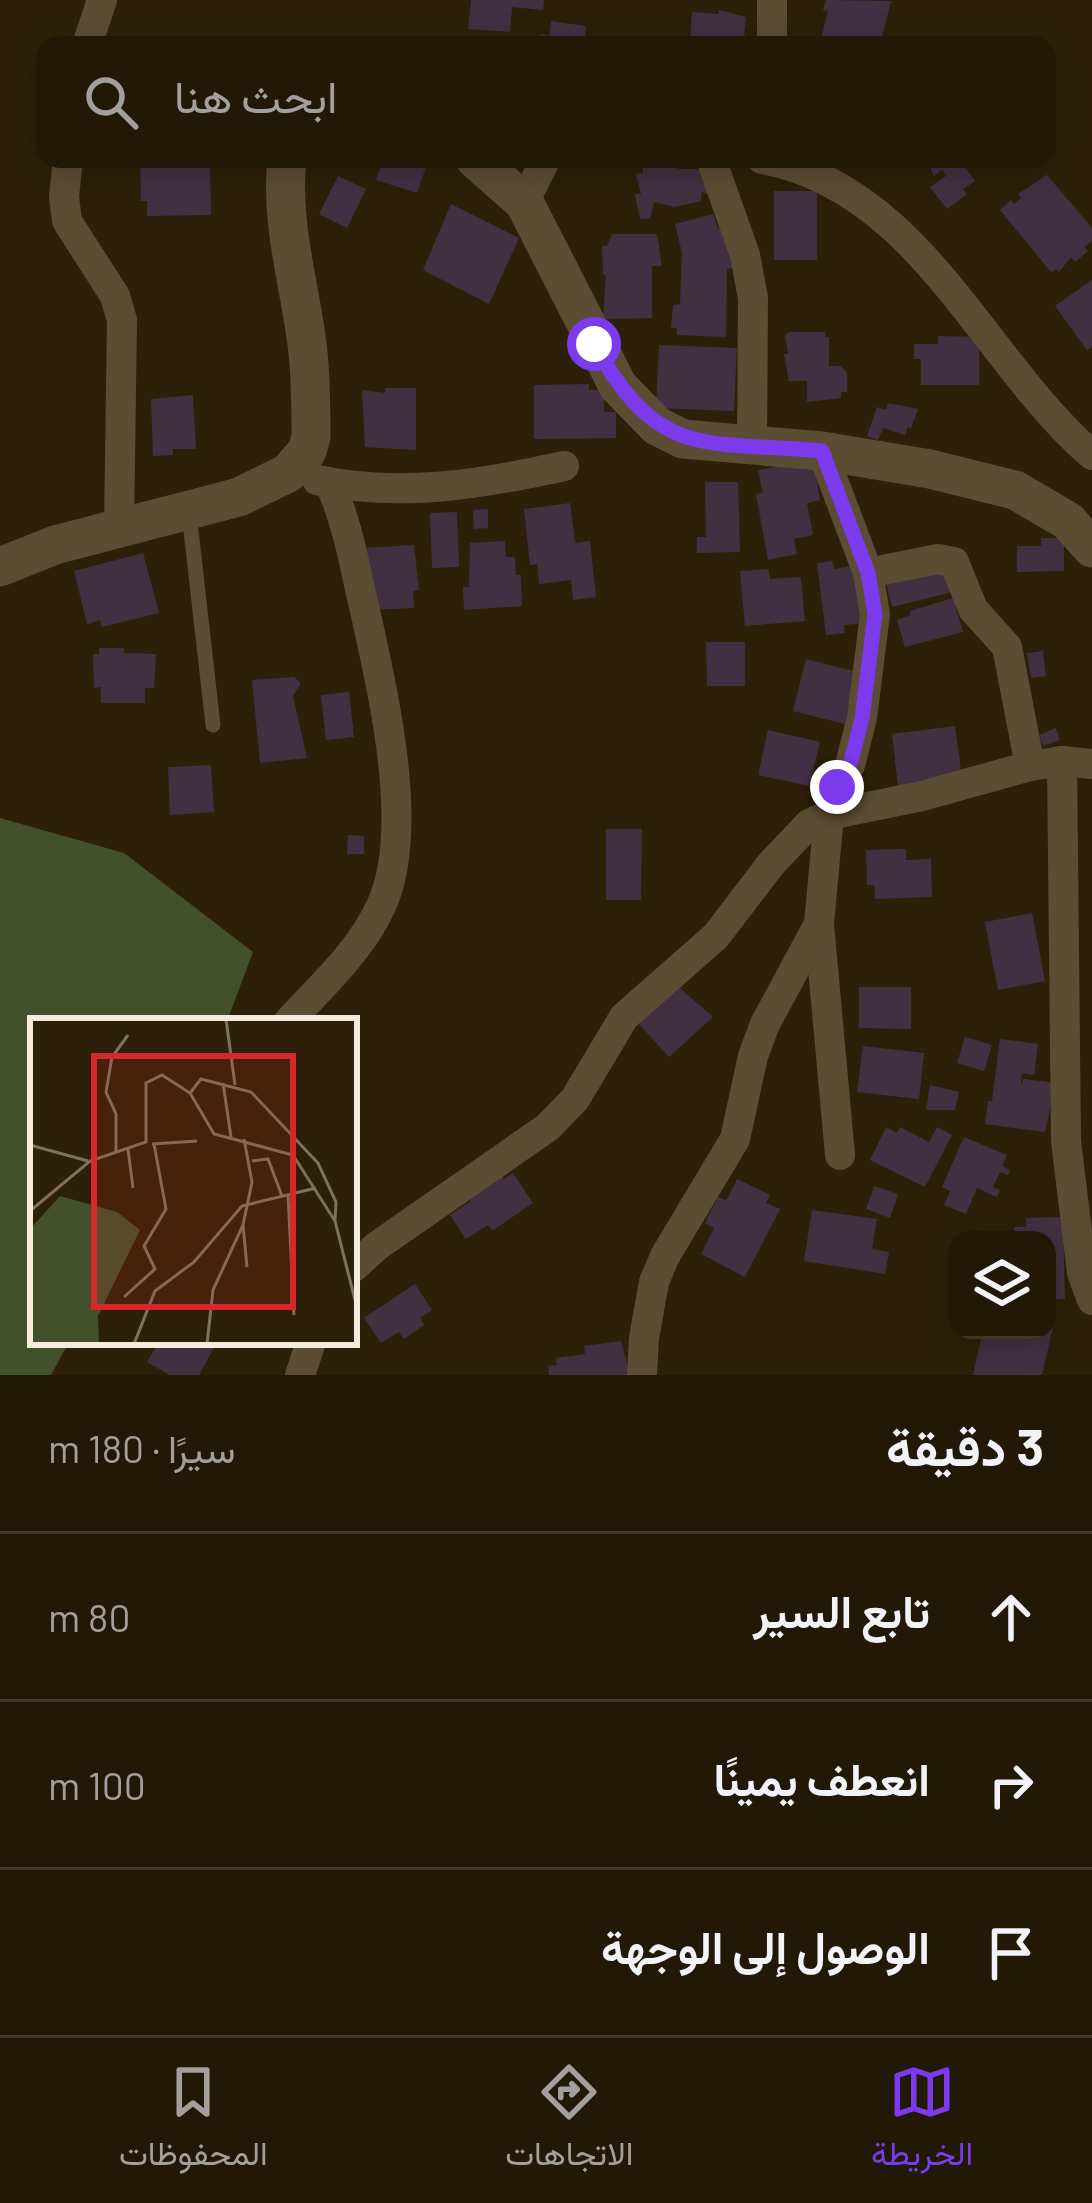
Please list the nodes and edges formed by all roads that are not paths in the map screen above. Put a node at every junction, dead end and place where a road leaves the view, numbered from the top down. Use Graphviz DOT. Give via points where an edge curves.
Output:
graph roads {
  1 [pos="102,0"];
  2 [pos="772,0"];
  3 [pos="90,36"];
  4 [pos="772,36"];
  5 [pos="67,168"];
  6 [pos="286,168"];
  7 [pos="485,168"];
  8 [pos="541,168"];
  9 [pos="714,168"];
  10 [pos="789,168"];
  11 [pos="524,202"];
  12 [pos="752,445"];
  13 [pos="822,451"];
  14 [pos="1092,455"];
  15 [pos="564,466"];
  16 [pos="288,473"];
  17 [pos="329,482"];
  18 [pos="189,511"];
  19 [pos="119,529"];
  20 [pos="1092,548"];
  21 [pos="0,567"];
  22 [pos="868,573"];
  23 [pos="213,725"];
  24 [pos="1077,762"];
  25 [pos="1030,766"];
  26 [pos="829,815"];
  27 [pos="819,924"];
  28 [pos="293,1018"];
  29 [pos="840,1155"];
  30 [pos="357,1264"];
  31 [pos="1092,1300"];
  32 [pos="310,1345"];
  33 [pos="300,1375"];
  34 [pos="642,1375"];
  1 -- 3 [label="street"];
  2 -- 4 [label="street"];
  5 -- 19 [label="street" via="67,221 122,320"];
  6 -- 16 [label="main road" via="311,437"];
  7 -- 11 [label="main road"];
  8 -- 11 [label="street"];
  9 -- 12 [label="street" via="750,274"];
  10 -- 14 [label="street" via="862,199"];
  11 -- 12 [label="main road" via="632,403 683,439"];
  12 -- 13 [label="main road"];
  13 -- 20 [label="main road" via="1015,490 1068,520"];
  13 -- 22 [label="street"];
  15 -- 17 [label="street" via="425,489"];
  16 -- 17 [label="street"];
  16 -- 18 [label="main road"];
  17 -- 28 [label="street" via="381,679 396,838 380,908"];
  18 -- 19 [label="main road"];
  18 -- 23 [label="lane"];
  19 -- 21 [label="main road"];
  22 -- 25 [label="street" via="953,562 973,609 1007,646"];
  22 -- 26 [label="street" via="874,648 857,739"];
  24 -- 25 [label="street"];
  24 -- 31 [label="street" via="1066,1142"];
  25 -- 26 [label="street"];
  26 -- 27 [label="street"];
  26 -- 30 [label="street" via="796,835 716,936 624,1017 575,1099 548,1127"];
  27 -- 29 [label="street"];
  27 -- 34 [label="street" via="765,1024 735,1139 664,1256"];
  32 -- 33 [label="street"];
}
